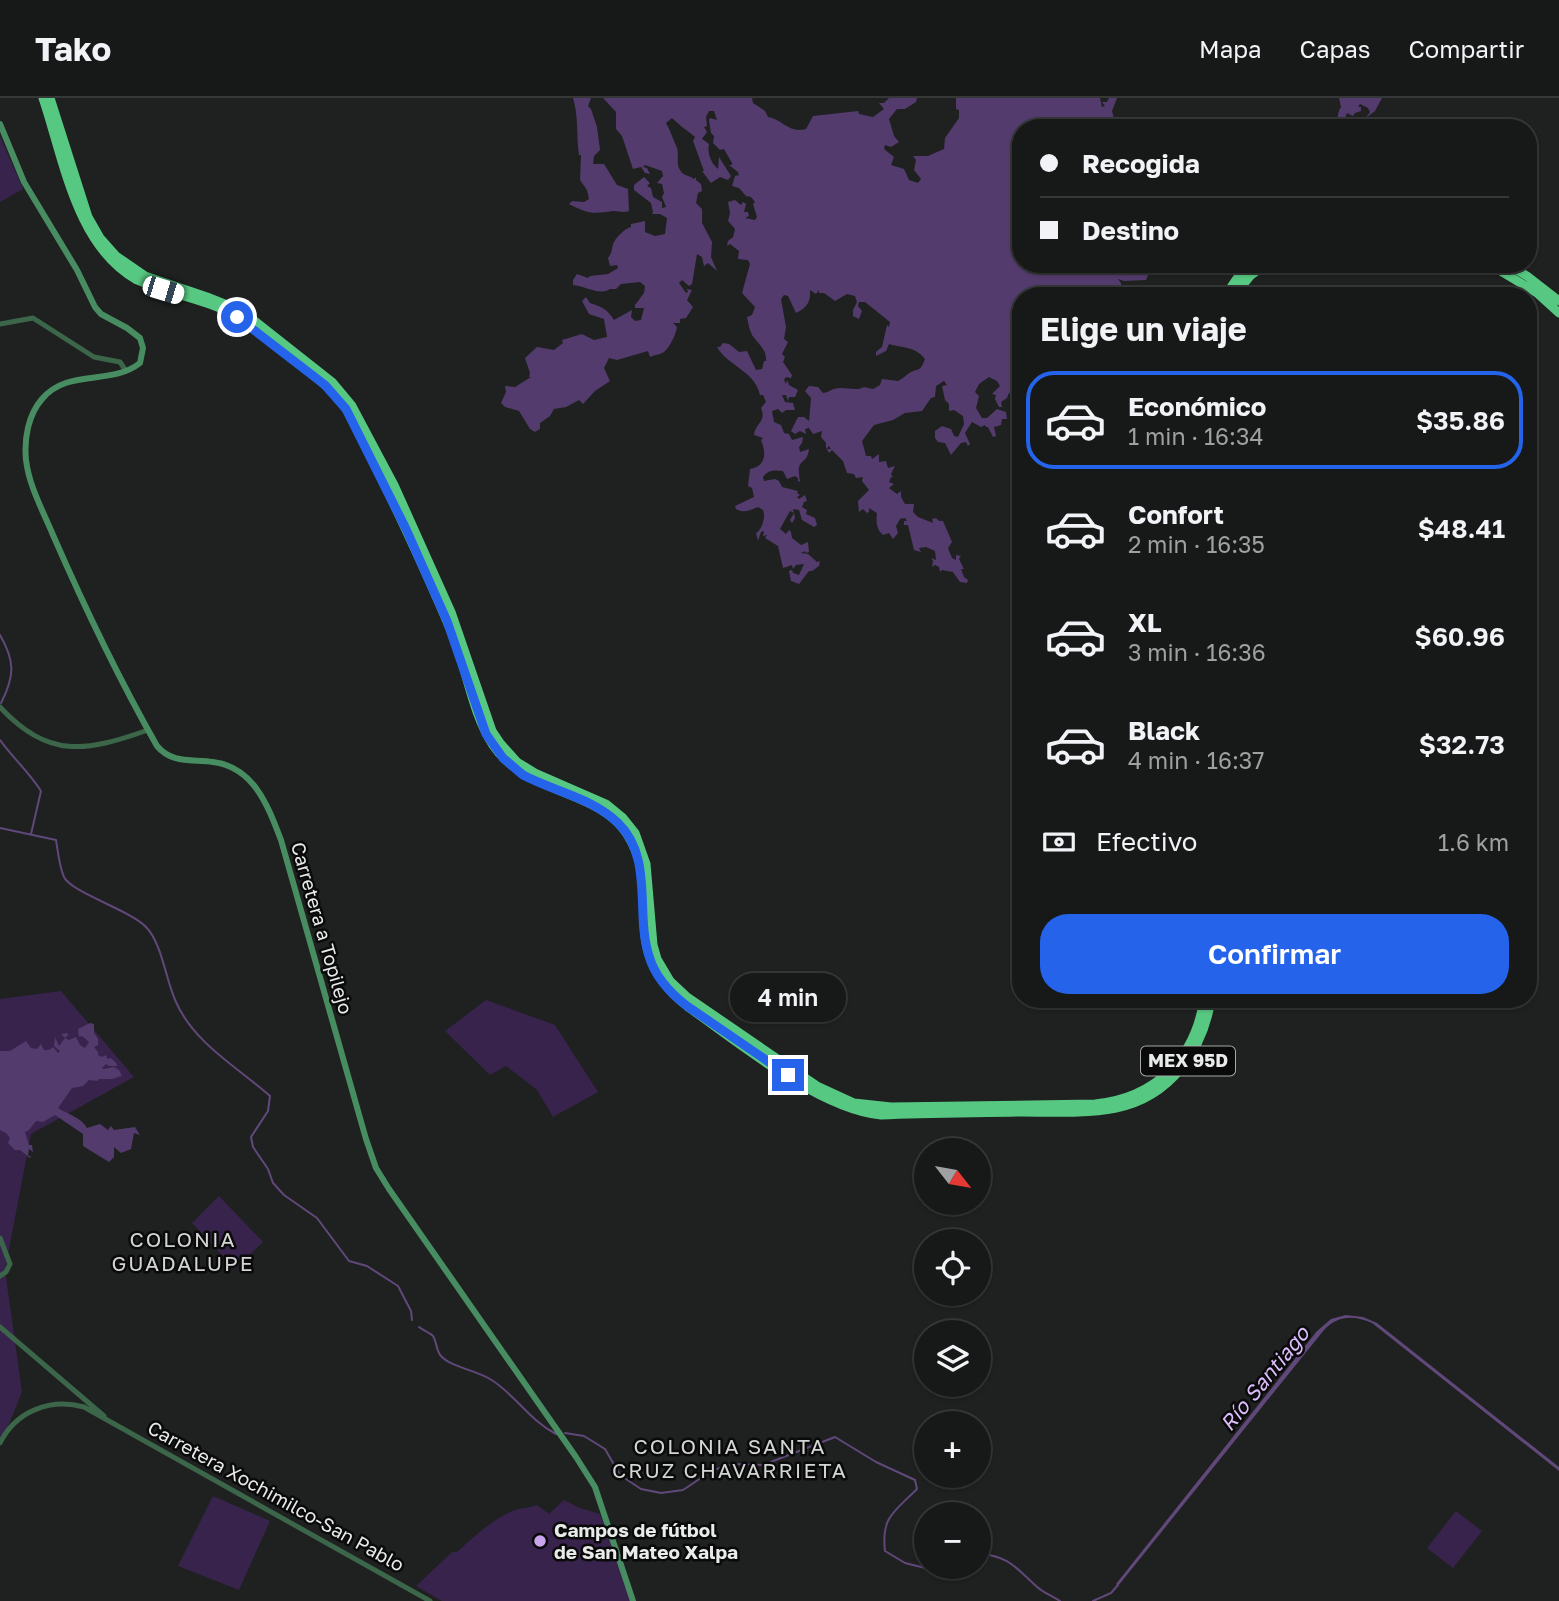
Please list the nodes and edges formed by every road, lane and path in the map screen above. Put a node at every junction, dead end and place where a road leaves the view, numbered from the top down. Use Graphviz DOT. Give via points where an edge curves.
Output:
graph roads {
  1 [pos="43,98"];
  2 [pos="50,98"];
  3 [pos="0,124"];
  4 [pos="1242,273"];
  5 [pos="1254,273"];
  6 [pos="1504,273"];
  7 [pos="1522,273"];
  8 [pos="1231,287"];
  9 [pos="1241,287"];
  10 [pos="1526,287"];
  11 [pos="1537,294"];
  12 [pos="1559,301"];
  13 [pos="1559,313"];
  14 [pos="0,324"];
  15 [pos="126,372"];
  16 [pos="0,707"];
  17 [pos="148,730"];
  18 [pos="1202,1008"];
  19 [pos="1209,1008"];
  20 [pos="0,1238"];
  21 [pos="0,1276"];
  22 [pos="0,1327"];
  23 [pos="106,1419"];
  24 [pos="0,1443"];
  25 [pos="430,1601"];
  26 [pos="633,1601"];
  1 -- 19 [label="highway, MEX 95D" via="81,216 110,260 137,280 237,317 340,400 447,621 486,734 513,768 604,811 626,832 641,871 648,955 660,979 681,1001 824,1098 881,1115 1093,1111 1130,1104 1160,1089 1186,1062 1205,1029"];
  2 -- 18 [label="highway, MEX 95D" via="88,217 116,256 145,276 242,311 332,382 352,406 394,485 451,612 492,731 517,762 606,804 631,827 646,864 657,958 670,981 687,997 834,1095 866,1106 900,1107 1095,1104 1127,1099 1144,1091 1181,1058 1193,1040"];
  3 -- 15 [label="main road, Carretera a Topilejo" via="30,192 94,307 140,338 140,363"];
  4 -- 8 [label="highway"];
  5 -- 9 [label="highway"];
  6 -- 10 [label="highway"];
  7 -- 12 [label="highway"];
  11 -- 13 [label="highway"];
  14 -- 15 [label="street" via="33,318 94,357 118,361"];
  15 -- 17 [label="main road, Carretera a Topilejo" via="70,381 46,394 31,417 26,459 60,550"];
  16 -- 17 [label="street" via="24,730 65,747 93,746"];
  17 -- 26 [label="main road, Carretera a Topilejo" via="167,755 231,767 253,783 264,800 281,841 376,1168 595,1488"];
  20 -- 21 [label="street" via="10,1264"];
  22 -- 23 [label="street"];
  23 -- 24 [label="street" via="75,1405 48,1405 19,1418"];
  23 -- 25 [label="street, Carretera Xochimilco-San Pablo"];
}
